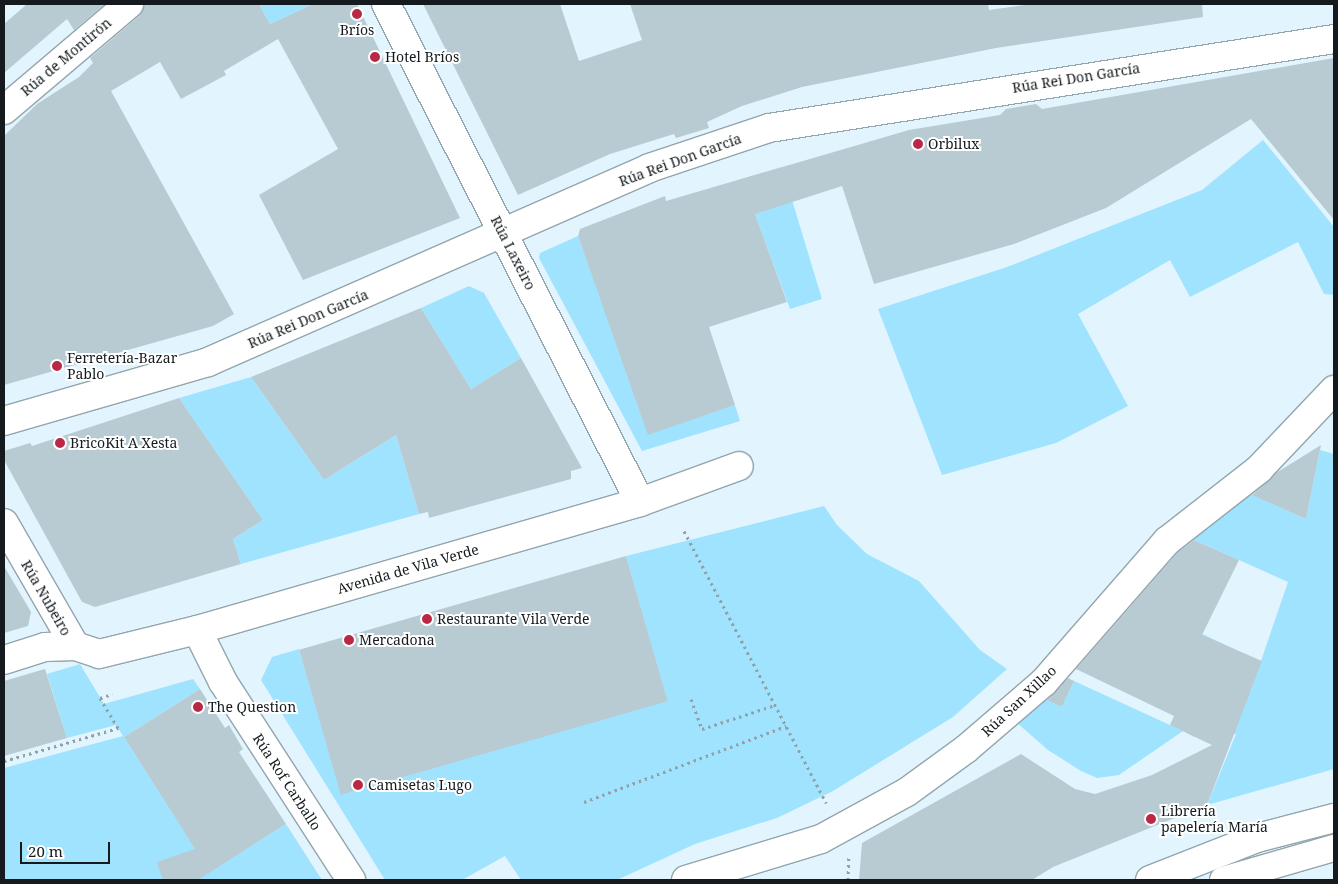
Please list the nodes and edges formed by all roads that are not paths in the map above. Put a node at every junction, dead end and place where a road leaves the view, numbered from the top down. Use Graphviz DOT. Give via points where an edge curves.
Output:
graph roads {
  1 [pos="129,4"];
  2 [pos="386,4"];
  3 [pos="1334,39"];
  4 [pos="4,110"];
  5 [pos="504,234"];
  6 [pos="1334,390"];
  7 [pos="4,421"];
  8 [pos="739,466"];
  9 [pos="640,502"];
  10 [pos="4,523"];
  11 [pos="197,630"];
  12 [pos="75,646"];
  13 [pos="4,660"];
  14 [pos="1334,818"];
  15 [pos="1334,848"];
  16 [pos="351,880"];
  17 [pos="686,880"];
  18 [pos="1150,880"];
  19 [pos="1223,880"];
  1 -- 4 [label="street, Rúa de Montirón"];
  2 -- 5 [label="street, Rúa Laxeiro"];
  3 -- 5 [label="street, Rúa Rei Don García" via="769,128 648,168"];
  5 -- 7 [label="street, Rúa Rei Don García" via="208,362"];
  5 -- 9 [label="street, Rúa Laxeiro"];
  6 -- 17 [label="street, Rúa San Xillao" via="1259,470 1167,541 1044,682 966,749 907,792 821,839"];
  8 -- 9 [label="street, Avenida de Vila Verde"];
  9 -- 11 [label="street, Avenida de Vila Verde"];
  10 -- 12 [label="street, Rúa Nubeiro"];
  11 -- 12 [label="street, Avenida de Vila Verde" via="99,654"];
  11 -- 16 [label="street, Rúa Rof Carballo" via="223,682"];
  12 -- 13 [label="street" via="45,647"];
  14 -- 18 [label="street" via="1257,838"];
  15 -- 19 [label="street"];
}
